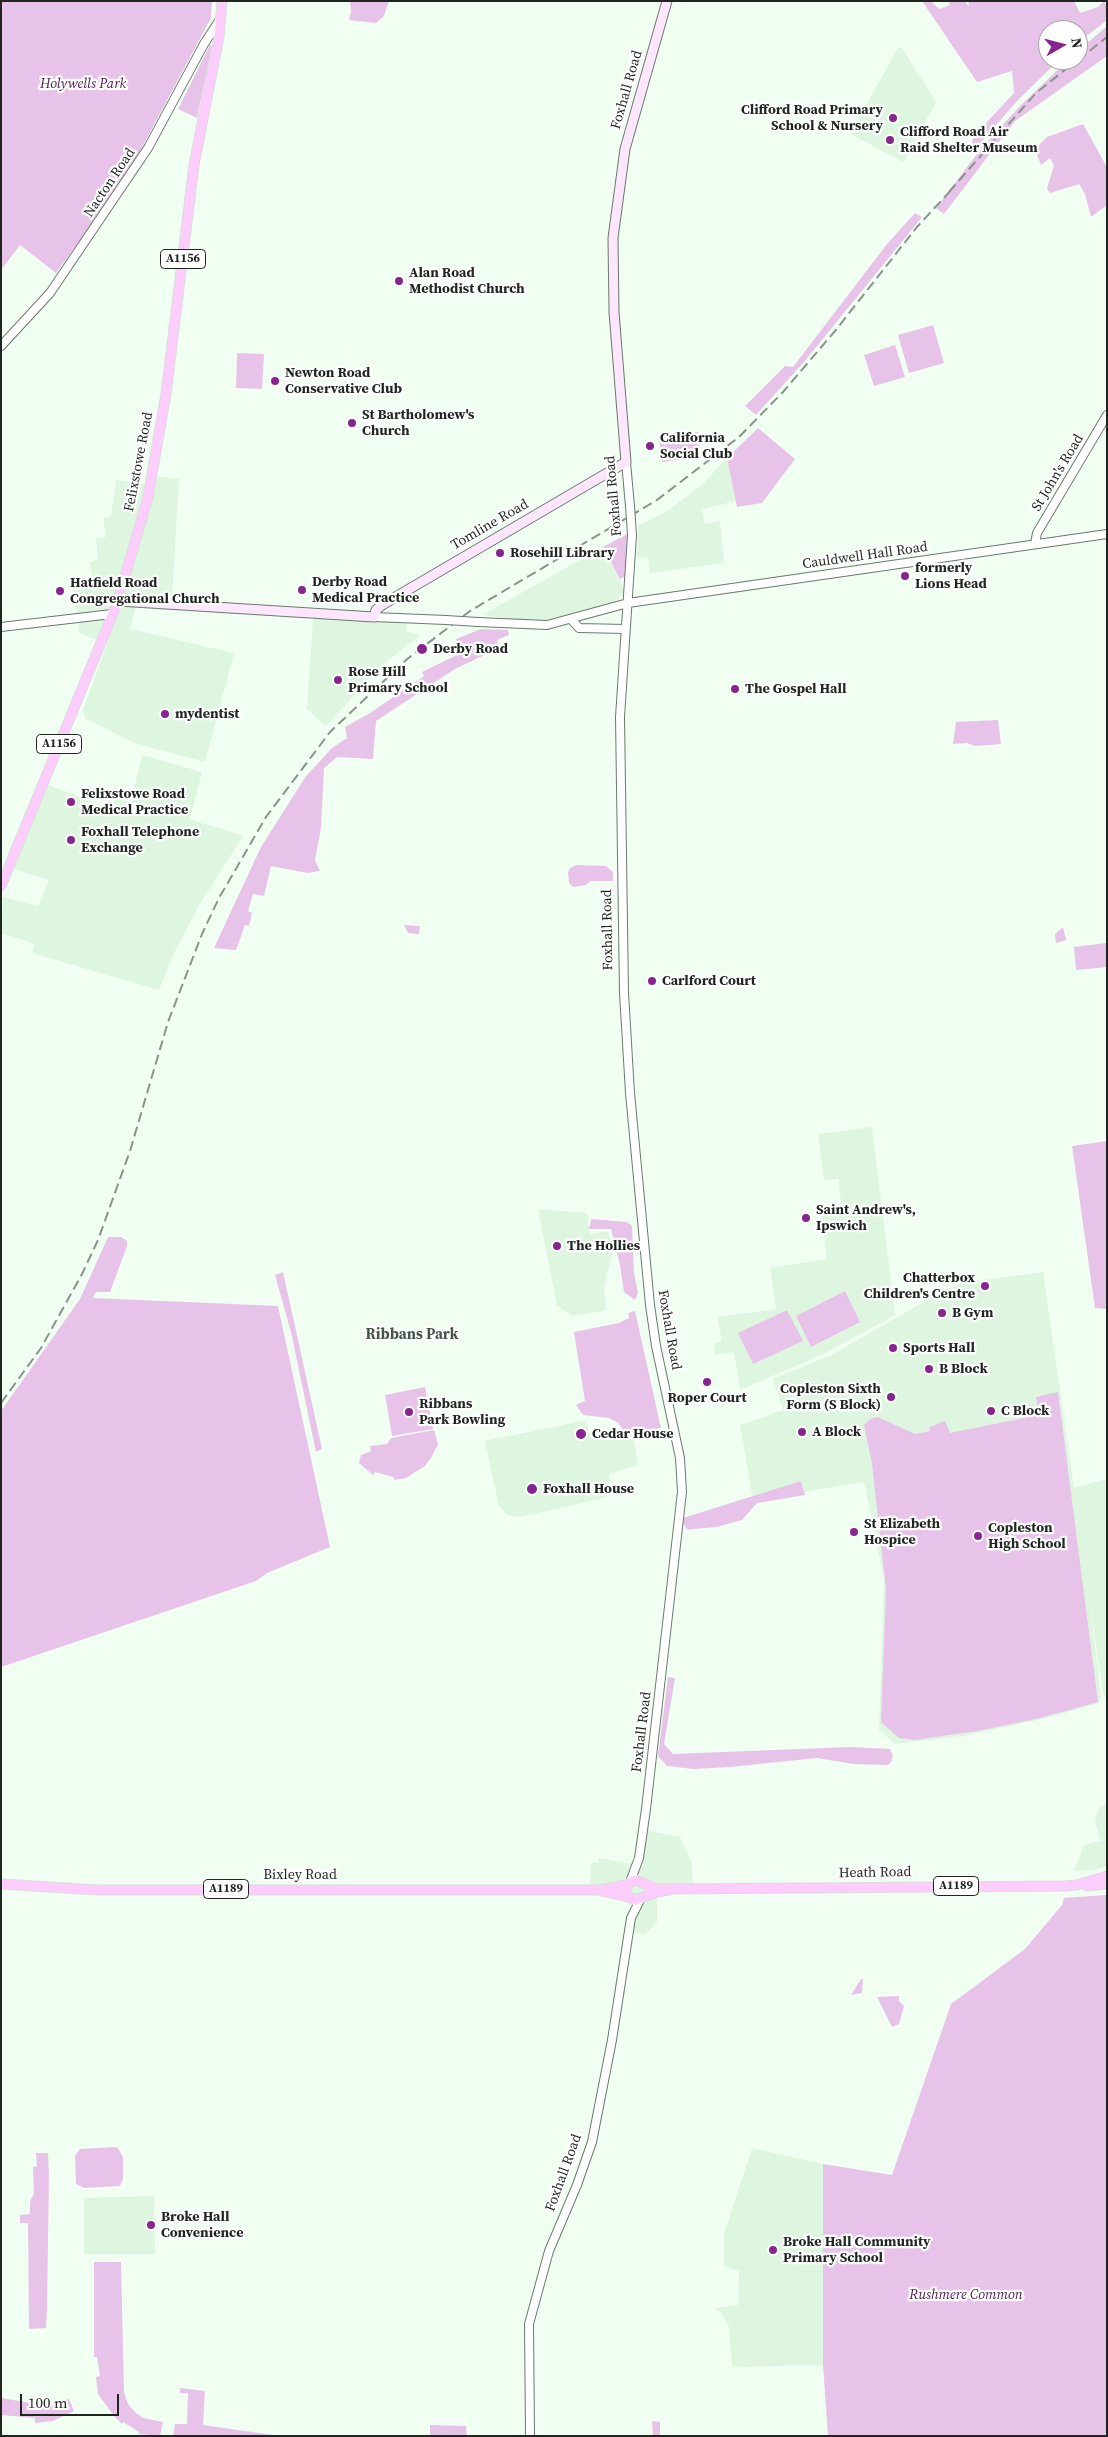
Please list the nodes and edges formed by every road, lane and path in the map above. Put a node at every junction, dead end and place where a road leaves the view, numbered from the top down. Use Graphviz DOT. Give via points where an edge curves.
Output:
graph roads {
  1 [pos="222,1"];
  2 [pos="667,1"];
  3 [pos="219,21"];
  4 [pos="1,346"];
  5 [pos="1107,416"];
  6 [pos="626,462"];
  7 [pos="1107,534"];
  8 [pos="1035,544"];
  9 [pos="118,601"];
  10 [pos="628,603"];
  11 [pos="112,614"];
  12 [pos="374,617"];
  13 [pos="571,619"];
  14 [pos="1,627"];
  15 [pos="626,629"];
  16 [pos="1,886"];
  17 [pos="638,1858"];
  18 [pos="1107,1876"];
  19 [pos="642,1882"];
  20 [pos="628,1883"];
  21 [pos="1,1884"];
  22 [pos="1107,1884"];
  23 [pos="1077,1885"];
  24 [pos="674,1889"];
  25 [pos="600,1890"];
  26 [pos="629,1898"];
  27 [pos="642,1898"];
  28 [pos="631,1918"];
  29 [pos="530,2436"];
  1 -- 3 [label="main road, A1156"];
  2 -- 6 [label="main road, Foxhall Road" via="625,149 613,238 614,312"];
  3 -- 4 [label="street, Nacton Road" via="148,148 50,293"];
  3 -- 9 [label="main road, Felixstowe Road / A1156" via="219,38 194,166 163,415 148,497"];
  5 -- 8 [label="street, St John's Road" via="1036,533"];
  6 -- 10 [label="street, Foxhall Road, bridge" via="632,535"];
  6 -- 12 [label="main road, Tomline Road" via="382,605"];
  7 -- 8 [label="street, Cauldwell Hall Road"];
  8 -- 10 [label="street, Cauldwell Hall Road"];
  9 -- 11 [label="main road, Felixstowe Road / A1156"];
  9 -- 12 [label="main road"];
  10 -- 13 [label="street"];
  10 -- 15 [label="street, Foxhall Road"];
  11 -- 14 [label="street"];
  11 -- 16 [label="main road, Felixstowe Road / A1156"];
  12 -- 13 [label="street, bridge" via="537,626"];
  13 -- 15 [label="street" via="579,628"];
  15 -- 17 [label="street, Foxhall Road" via="620,775 629,1078 650,1305 680,1458 682,1492 663,1674"];
  17 -- 19 [label="street, Foxhall Road"];
  17 -- 20 [label="street, Foxhall Road"];
  18 -- 23 [label="main road, Heath Road"];
  19 -- 20 [label="main road"];
  19 -- 24 [label="main road, Heath Road" via="657,1889"];
  19 -- 27 [label="main road" via="646,1891"];
  20 -- 25 [label="main road, Bixley Road / A1189"];
  20 -- 26 [label="main road"];
  21 -- 25 [label="main road, Bixley Road / A1189" via="98,1890"];
  22 -- 23 [label="main road, Heath Road"];
  23 -- 24 [label="main road, Heath Road / A1189"];
  24 -- 27 [label="main road, Heath Road / A1189"];
  25 -- 26 [label="main road, Bixley Road / A1189"];
  26 -- 27 [label="main road"];
  26 -- 28 [label="street, Foxhall Road"];
  27 -- 28 [label="street, Foxhall Road"];
  28 -- 29 [label="street, Foxhall Road" via="592,2142 549,2251 529,2324"];
}
